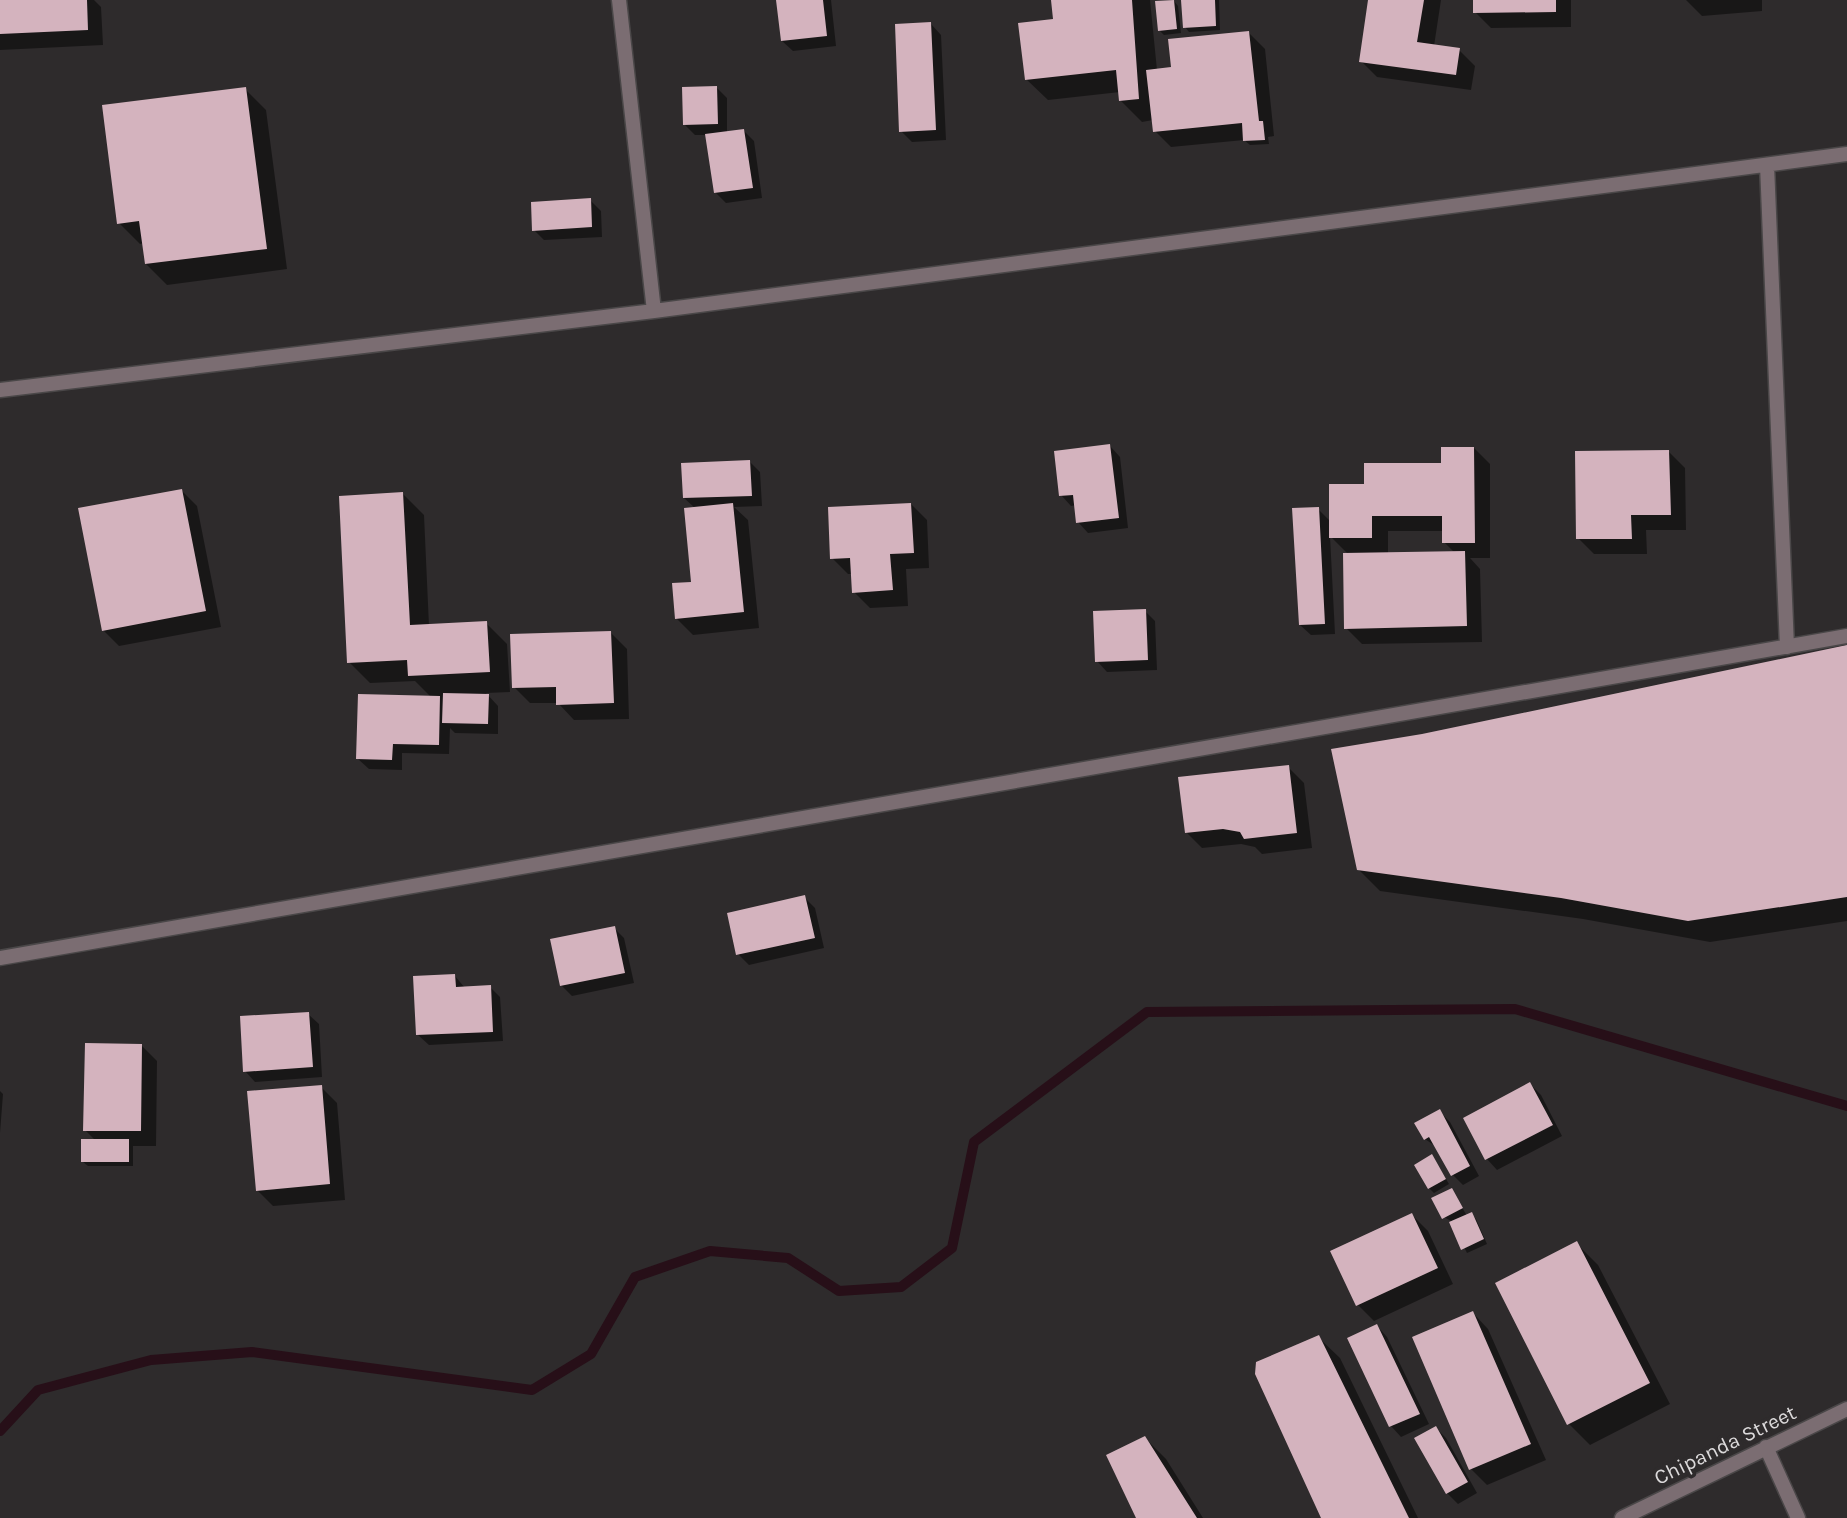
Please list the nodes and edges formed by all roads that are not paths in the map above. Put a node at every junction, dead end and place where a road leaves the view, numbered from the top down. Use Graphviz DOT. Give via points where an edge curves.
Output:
graph roads {
  1 [pos="619,0"];
  2 [pos="1847,154"];
  3 [pos="1767,165"];
  4 [pos="654,311"];
  5 [pos="0,390"];
  6 [pos="1847,636"];
  7 [pos="1787,647"];
  8 [pos="0,958"];
  9 [pos="1847,1409"];
  10 [pos="1766,1447"];
  11 [pos="1622,1518"];
  12 [pos="1798,1518"];
  1 -- 4 [label="street"];
  2 -- 3 [label="street"];
  3 -- 4 [label="street"];
  3 -- 7 [label="street"];
  4 -- 5 [label="street"];
  6 -- 7 [label="street"];
  7 -- 8 [label="street"];
  9 -- 10 [label="street, Chipanda Street"];
  10 -- 11 [label="street, Chipanda Street"];
  10 -- 12 [label="street"];
}
